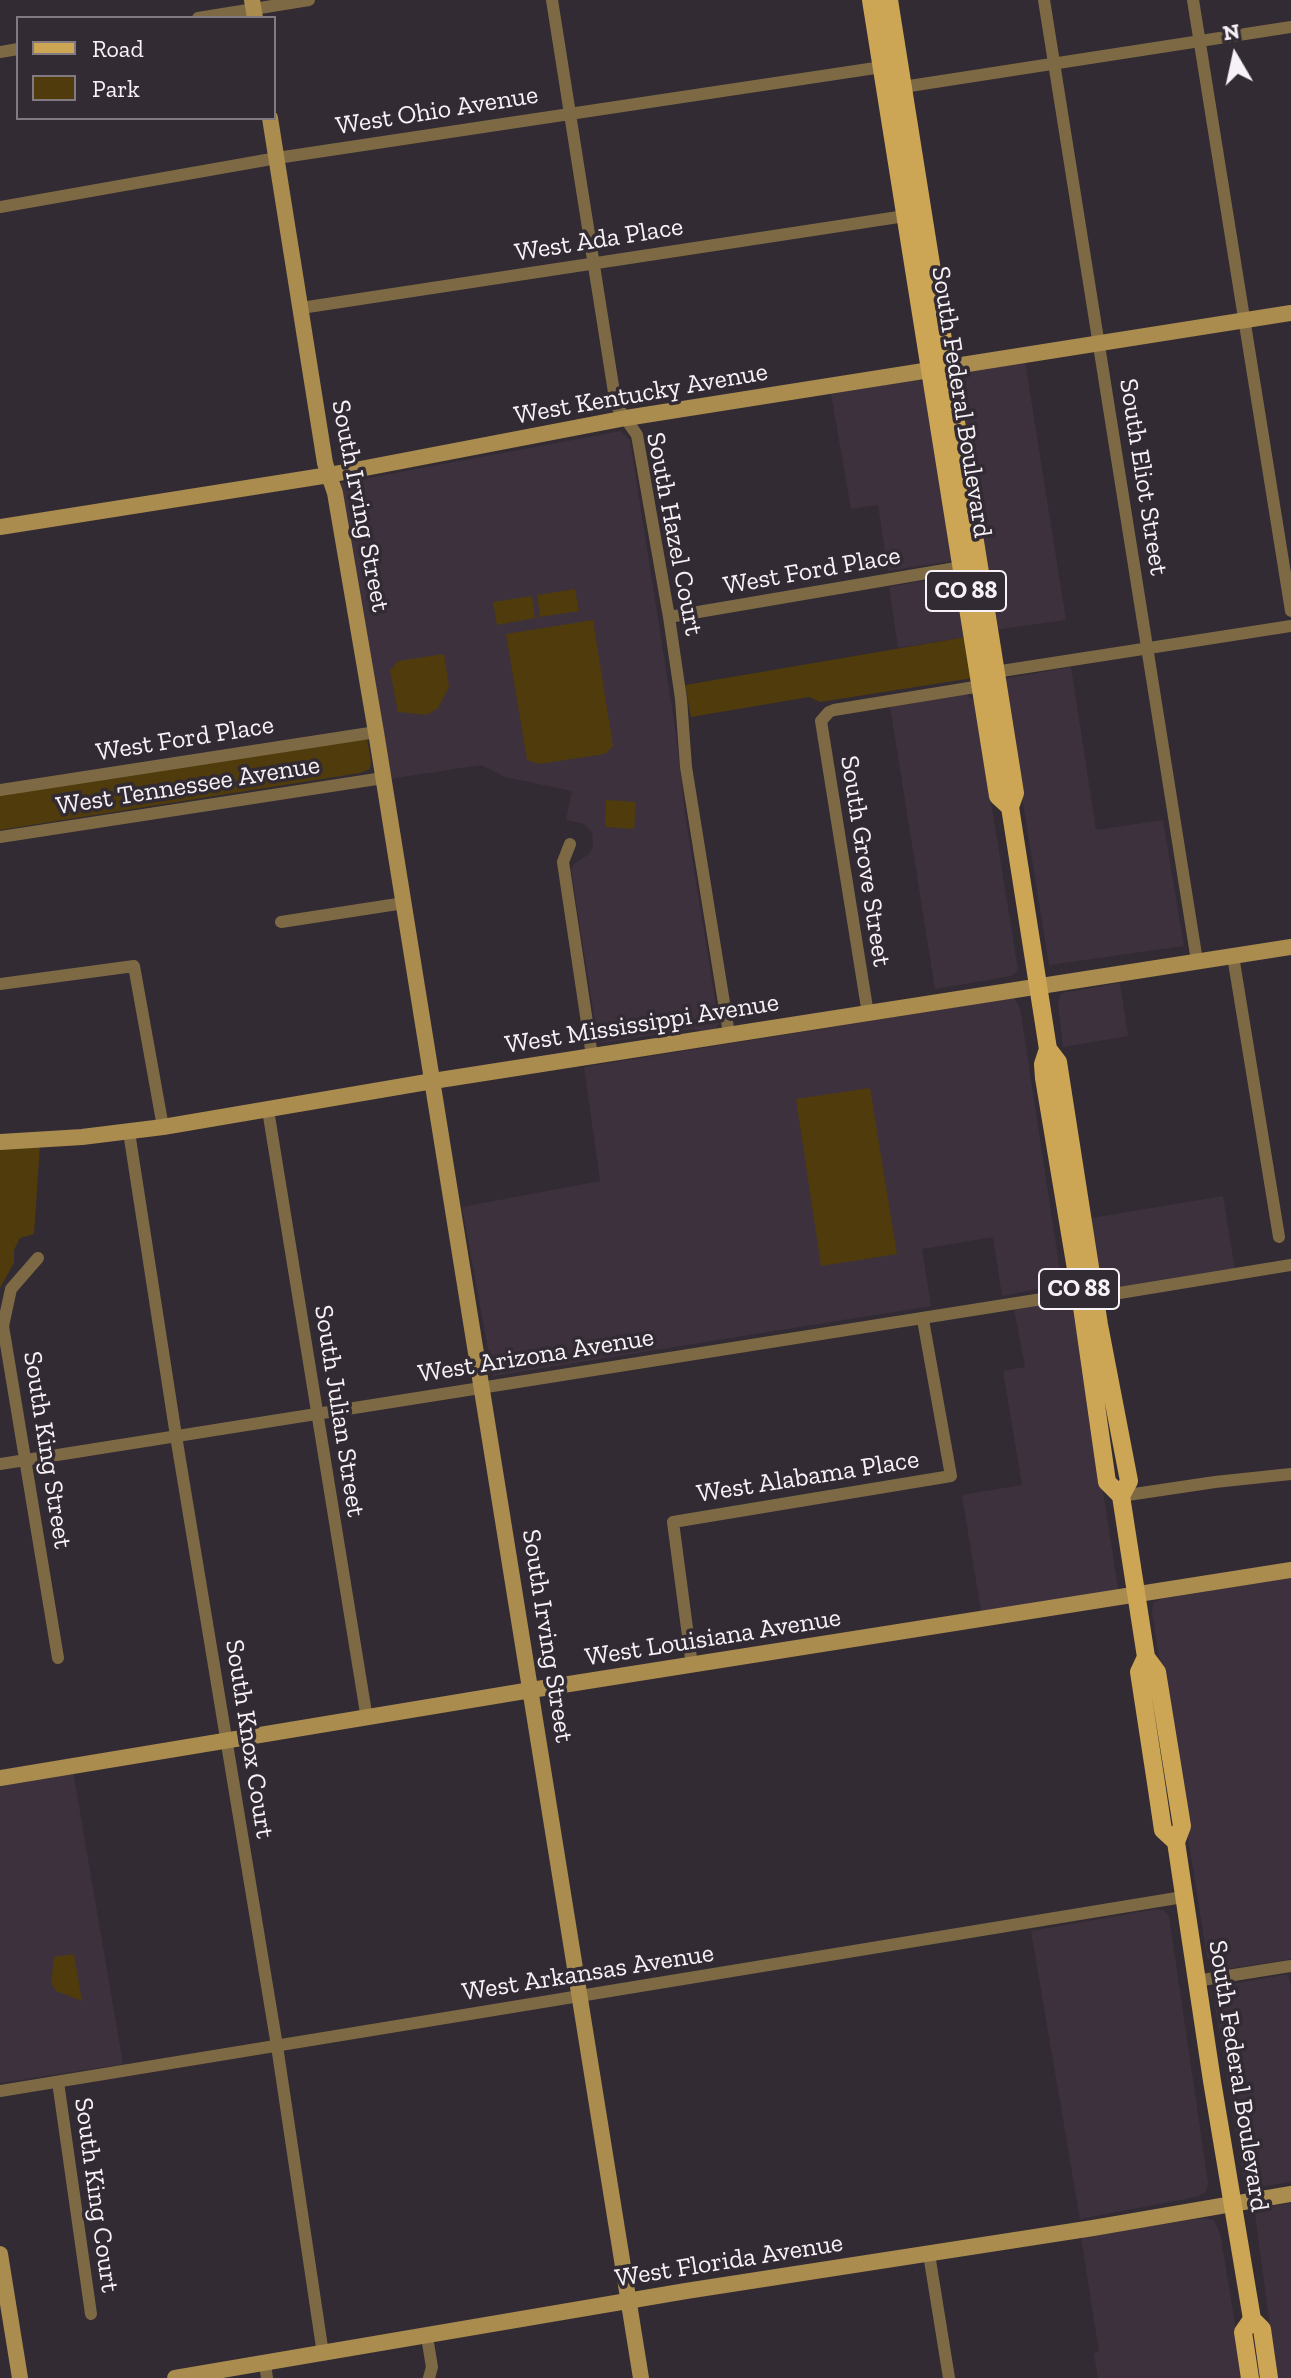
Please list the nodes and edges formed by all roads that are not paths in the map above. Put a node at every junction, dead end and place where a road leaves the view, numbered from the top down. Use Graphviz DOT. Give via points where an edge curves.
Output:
graph roads {
  1 [pos="309,0"];
  2 [pos="552,0"];
  3 [pos="871,0"];
  4 [pos="889,0"];
  5 [pos="1044,0"];
  6 [pos="1193,0"];
  7 [pos="253,9"];
  8 [pos="210,16"];
  9 [pos="1291,27"];
  10 [pos="1200,42"];
  11 [pos="1055,65"];
  12 [pos="882,67"];
  13 [pos="903,87"];
  14 [pos="570,113"];
  15 [pos="270,120"];
  16 [pos="277,158"];
  17 [pos="0,207"];
  18 [pos="905,216"];
  19 [pos="595,263"];
  20 [pos="301,308"];
  21 [pos="1291,313"];
  22 [pos="1244,320"];
  23 [pos="1099,343"];
  24 [pos="939,369"];
  25 [pos="626,418"];
  26 [pos="329,475"];
  27 [pos="0,527"];
  28 [pos="962,567"];
  29 [pos="1291,611"];
  30 [pos="669,617"];
  31 [pos="1291,626"];
  32 [pos="1148,648"];
  33 [pos="995,672"];
  34 [pos="981,686"];
  35 [pos="376,732"];
  36 [pos="383,778"];
  37 [pos="0,790"];
  38 [pos="1010,807"];
  39 [pos="0,837"];
  40 [pos="570,844"];
  41 [pos="404,903"];
  42 [pos="281,922"];
  43 [pos="1291,947"];
  44 [pos="1233,956"];
  45 [pos="1197,961"];
  46 [pos="0,984"];
  47 [pos="1039,986"];
  48 [pos="868,1014"];
  49 [pos="729,1034"];
  50 [pos="592,1056"];
  51 [pos="433,1081"];
  52 [pos="268,1110"];
  53 [pos="163,1127"];
  54 [pos="129,1132"];
  55 [pos="0,1142"];
  56 [pos="1279,1237"];
  57 [pos="38,1258"];
  58 [pos="1291,1265"];
  59 [pos="1087,1295"];
  60 [pos="923,1320"];
  61 [pos="482,1386"];
  62 [pos="316,1414"];
  63 [pos="176,1436"];
  64 [pos="27,1459"];
  65 [pos="0,1464"];
  66 [pos="1291,1474"];
  67 [pos="1121,1496"];
  68 [pos="1291,1570"];
  69 [pos="1137,1594"];
  70 [pos="58,1658"];
  71 [pos="692,1666"];
  72 [pos="531,1690"];
  73 [pos="367,1719"];
  74 [pos="227,1740"];
  75 [pos="0,1778"];
  76 [pos="1183,1897"];
  77 [pos="1291,1966"];
  78 [pos="1196,1981"];
  79 [pos="581,1996"];
  80 [pos="277,2046"];
  81 [pos="58,2082"];
  82 [pos="0,2091"];
  83 [pos="1291,2194"];
  84 [pos="1232,2203"];
  85 [pos="0,2254"];
  86 [pos="929,2254"];
  87 [pos="629,2301"];
  88 [pos="91,2314"];
  89 [pos="1252,2319"];
  90 [pos="427,2337"];
  91 [pos="323,2354"];
  92 [pos="266,2371"];
  93 [pos="20,2378"];
  94 [pos="175,2378"];
  95 [pos="429,2378"];
  96 [pos="641,2378"];
  97 [pos="949,2378"];
  98 [pos="1250,2378"];
  99 [pos="1269,2378"];
  1 -- 7 [label="street"];
  2 -- 14 [label="street, South Hazel Court"];
  3 -- 12 [label="main road, South Federal Boulevard / CO 88"];
  4 -- 13 [label="main road, South Federal Boulevard / CO 88"];
  5 -- 11 [label="street, South Eliot Street"];
  6 -- 10 [label="street"];
  7 -- 8 [label="street"];
  9 -- 10 [label="street"];
  10 -- 11 [label="street"];
  10 -- 22 [label="street"];
  11 -- 13 [label="street"];
  11 -- 23 [label="street, South Eliot Street"];
  12 -- 14 [label="street, West Ohio Avenue"];
  12 -- 18 [label="main road, South Federal Boulevard / CO 88"];
  13 -- 24 [label="main road, South Federal Boulevard / CO 88"];
  14 -- 16 [label="street, West Ohio Avenue"];
  14 -- 19 [label="street, South Hazel Court"];
  15 -- 16 [label="street, South Irving Street"];
  16 -- 17 [label="street, West Ohio Avenue"];
  16 -- 20 [label="street, South Irving Street"];
  18 -- 19 [label="street, West Ada Place"];
  18 -- 24 [label="main road, South Federal Boulevard / CO 88"];
  19 -- 20 [label="street, West Ada Place"];
  19 -- 25 [label="street, South Hazel Court" via="616,405"];
  20 -- 26 [label="street, South Irving Street"];
  21 -- 22 [label="street, West Kentucky Avenue"];
  22 -- 23 [label="street, West Kentucky Avenue"];
  22 -- 29 [label="street"];
  23 -- 24 [label="street, West Kentucky Avenue"];
  23 -- 32 [label="street, South Eliot Street"];
  24 -- 25 [label="street, West Kentucky Avenue"];
  24 -- 28 [label="main road, South Federal Boulevard / CO 88"];
  24 -- 33 [label="main road, South Federal Boulevard / CO 88"];
  25 -- 26 [label="street, West Kentucky Avenue"];
  25 -- 30 [label="street, South Hazel Court" via="637,435"];
  26 -- 27 [label="street, West Kentucky Avenue"];
  26 -- 35 [label="street, South Irving Street"];
  28 -- 30 [label="street, West Ford Place"];
  28 -- 34 [label="main road, South Federal Boulevard / CO 88"];
  30 -- 49 [label="street, South Hazel Court" via="686,767"];
  31 -- 32 [label="street"];
  32 -- 33 [label="street"];
  32 -- 45 [label="street, South Eliot Street"];
  33 -- 38 [label="main road, South Federal Boulevard / CO 88" via="1015,793"];
  34 -- 38 [label="main road, South Federal Boulevard / CO 88" via="998,796"];
  34 -- 48 [label="street, South Grove Street" via="834,710 821,721"];
  35 -- 36 [label="street, South Irving Street"];
  35 -- 37 [label="street, West Ford Place"];
  36 -- 39 [label="street, West Tennessee Avenue"];
  36 -- 41 [label="street, South Irving Street"];
  38 -- 47 [label="main road, South Federal Boulevard / CO 88"];
  40 -- 50 [label="street" via="563,862"];
  41 -- 42 [label="street"];
  41 -- 51 [label="street, South Irving Street"];
  43 -- 44 [label="street, West Mississippi Avenue"];
  44 -- 45 [label="street, West Mississippi Avenue"];
  44 -- 56 [label="street"];
  45 -- 47 [label="street, West Mississippi Avenue"];
  46 -- 53 [label="street" via="134,966"];
  47 -- 48 [label="street, West Mississippi Avenue"];
  47 -- 59 [label="main road, South Federal Boulevard / CO 88" via="1048,1049 1044,1078"];
  48 -- 49 [label="street, West Mississippi Avenue"];
  49 -- 50 [label="street, West Mississippi Avenue"];
  50 -- 51 [label="street, West Mississippi Avenue"];
  51 -- 52 [label="street, West Mississippi Avenue"];
  51 -- 61 [label="street, South Irving Street"];
  52 -- 53 [label="street, West Mississippi Avenue"];
  52 -- 62 [label="street, South Julian Street"];
  53 -- 54 [label="street, West Mississippi Avenue"];
  54 -- 55 [label="street, West Mississippi Avenue"];
  54 -- 63 [label="street, South Knox Court"];
  57 -- 64 [label="street, South King Street" via="11,1289 3,1326"];
  58 -- 59 [label="street, West Arizona Avenue"];
  59 -- 60 [label="street, West Arizona Avenue"];
  59 -- 67 [label="main road, South Federal Boulevard / CO 88" via="1107,1482"];
  60 -- 61 [label="street, West Arizona Avenue"];
  60 -- 71 [label="street, West Alabama Place" via="951,1476 673,1522"];
  61 -- 62 [label="street, West Arizona Avenue"];
  61 -- 72 [label="street, South Irving Street"];
  62 -- 63 [label="street, West Arizona Avenue"];
  62 -- 73 [label="street, South Julian Street"];
  63 -- 64 [label="street, West Arizona Avenue"];
  63 -- 74 [label="street, South Knox Court"];
  64 -- 65 [label="street, West Arizona Avenue"];
  64 -- 70 [label="street, South King Street"];
  66 -- 67 [label="street"];
  67 -- 69 [label="main road, South Federal Boulevard / CO 88"];
  68 -- 69 [label="street, West Louisiana Avenue"];
  69 -- 71 [label="street, West Louisiana Avenue"];
  69 -- 76 [label="main road, South Federal Boulevard / CO 88" via="1146,1657 1157,1672 1182,1826 1176,1842"];
  71 -- 72 [label="street, West Louisiana Avenue"];
  72 -- 73 [label="street, West Louisiana Avenue"];
  72 -- 79 [label="street, South Irving Street"];
  73 -- 74 [label="street, West Louisiana Avenue"];
  74 -- 75 [label="street, West Louisiana Avenue"];
  74 -- 80 [label="street, South Knox Court"];
  76 -- 78 [label="main road, South Federal Boulevard / CO 88"];
  76 -- 79 [label="street, West Arkansas Avenue"];
  77 -- 78 [label="street"];
  78 -- 84 [label="main road, South Federal Boulevard / CO 88"];
  79 -- 80 [label="street, West Arkansas Avenue"];
  79 -- 87 [label="street, South Irving Street"];
  80 -- 81 [label="street, West Arkansas Avenue"];
  80 -- 91 [label="street, South Knox Court"];
  81 -- 82 [label="street, West Arkansas Avenue"];
  81 -- 88 [label="street, South King Court"];
  83 -- 84 [label="street, West Florida Avenue"];
  84 -- 86 [label="street, West Florida Avenue"];
  84 -- 89 [label="main road, South Federal Boulevard / CO 88"];
  85 -- 93 [label="street"];
  86 -- 87 [label="street, West Florida Avenue"];
  86 -- 97 [label="street"];
  87 -- 90 [label="street, West Florida Avenue"];
  87 -- 96 [label="street, South Irving Street"];
  89 -- 98 [label="main road, South Federal Boulevard / CO 88" via="1243,2332"];
  89 -- 99 [label="main road, South Federal Boulevard" via="1262,2329"];
  90 -- 91 [label="street, West Florida Avenue"];
  90 -- 95 [label="street"];
  91 -- 92 [label="street, West Florida Avenue"];
  92 -- 94 [label="street, West Florida Avenue"];
}
